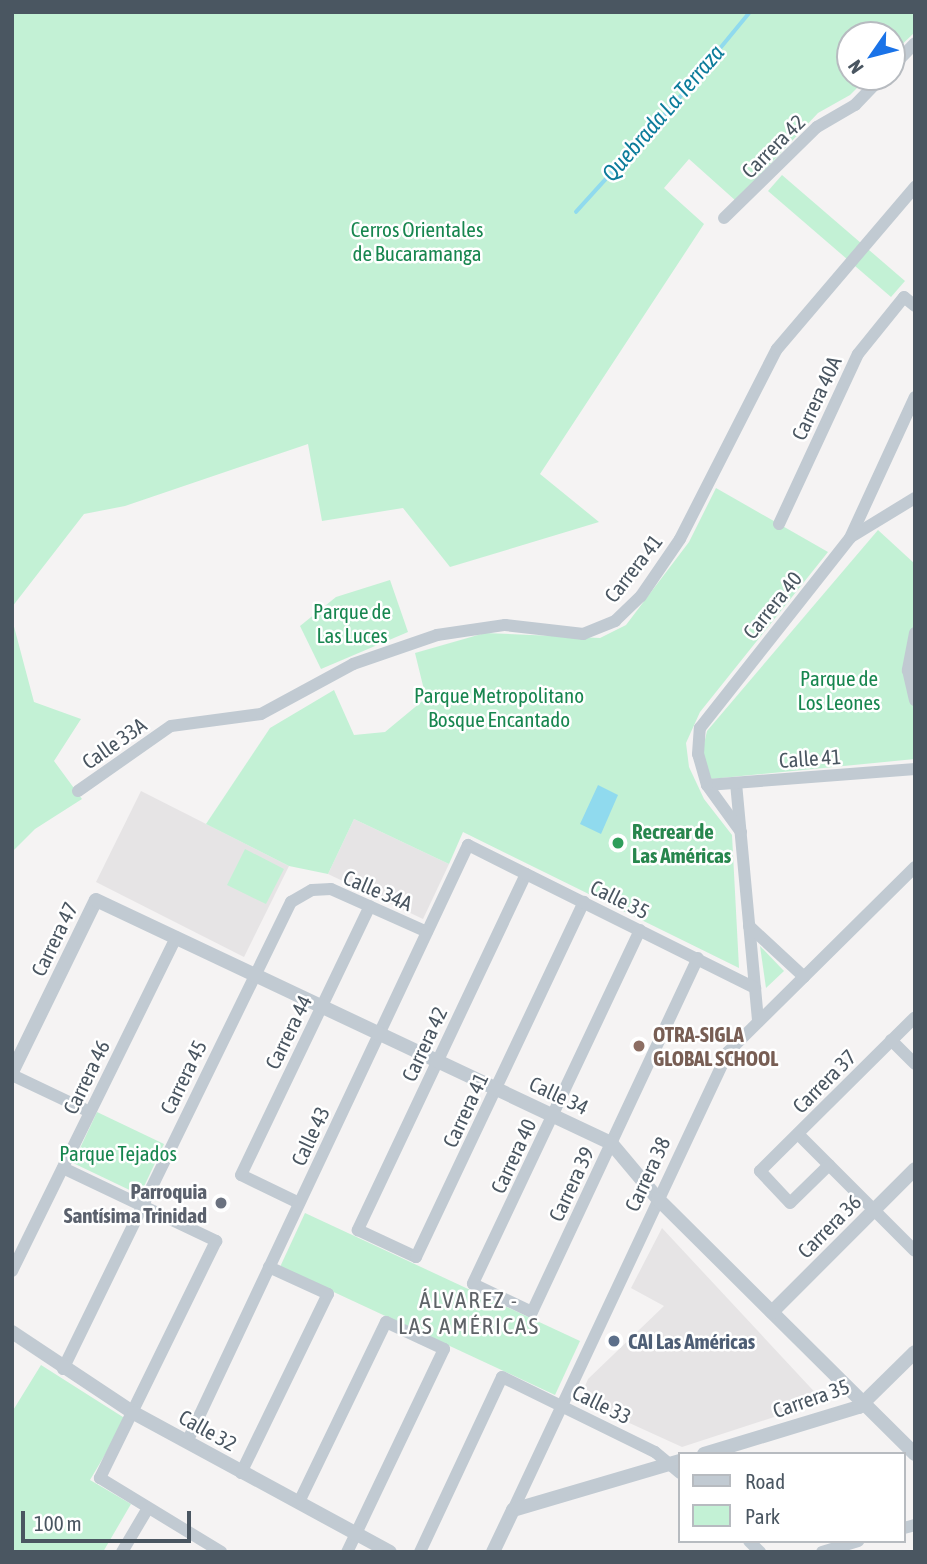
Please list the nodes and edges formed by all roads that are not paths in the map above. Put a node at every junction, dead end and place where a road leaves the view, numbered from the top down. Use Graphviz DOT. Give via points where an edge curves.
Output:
graph roads {
  1 [pos="868,91"];
  2 [pos="915,187"];
  3 [pos="724,218"];
  4 [pos="915,306"];
  5 [pos="915,397"];
  6 [pos="915,498"];
  7 [pos="779,524"];
  8 [pos="850,538"];
  9 [pos="915,633"];
  10 [pos="915,700"];
  11 [pos="171,726"];
  12 [pos="915,769"];
  13 [pos="736,783"];
  14 [pos="708,785"];
  15 [pos="78,791"];
  16 [pos="741,832"];
  17 [pos="468,845"];
  18 [pos="913,872"];
  19 [pos="526,874"];
  20 [pos="313,890"];
  21 [pos="96,900"];
  22 [pos="584,902"];
  23 [pos="370,906"];
  24 [pos="749,926"];
  25 [pos="640,930"];
  26 [pos="427,932"];
  27 [pos="176,937"];
  28 [pos="698,958"];
  29 [pos="254,974"];
  30 [pos="804,977"];
  31 [pos="755,988"];
  32 [pos="322,1006"];
  33 [pos="915,1017"];
  34 [pos="758,1022"];
  35 [pos="379,1033"];
  36 [pos="891,1040"];
  37 [pos="438,1061"];
  38 [pos="915,1064"];
  39 [pos="12,1074"];
  40 [pos="496,1088"];
  41 [pos="90,1112"];
  42 [pos="553,1115"];
  43 [pos="798,1134"];
  44 [pos="611,1143"];
  45 [pos="829,1165"];
  46 [pos="62,1168"];
  47 [pos="915,1169"];
  48 [pos="658,1199"];
  49 [pos="299,1203"];
  50 [pos="142,1206"];
  51 [pos="874,1210"];
  52 [pos="915,1251"];
  53 [pos="416,1257"];
  54 [pos="269,1266"];
  55 [pos="12,1271"];
  56 [pos="532,1312"];
  57 [pos="772,1312"];
  58 [pos="12,1332"];
  59 [pos="915,1352"];
  60 [pos="64,1369"];
  61 [pos="864,1403"];
  62 [pos="562,1405"];
  63 [pos="134,1413"];
  64 [pos="187,1442"];
  65 [pos="710,1452"];
  66 [pos="915,1454"];
  67 [pos="677,1466"];
  68 [pos="241,1473"];
  69 [pos="299,1502"];
  70 [pos="148,1508"];
  71 [pos="513,1510"];
  72 [pos="358,1531"];
  73 [pos="851,1543"];
  74 [pos="122,1552"];
  75 [pos="221,1552"];
  76 [pos="347,1552"];
  77 [pos="390,1552"];
  78 [pos="420,1552"];
  79 [pos="493,1552"];
  80 [pos="822,1552"];
  1 -- 3 [label="street, Carrera 42" via="855,105 817,127"];
  2 -- 11 [label="street, Carrera 41" via="777,349 680,539 641,596 615,621 583,634 505,625 463,628 353,664 261,714"];
  4 -- 7 [label="street, Carrera 40A" via="904,297 858,354"];
  5 -- 8 [label="street, Carrera 40"];
  6 -- 8 [label="street"];
  8 -- 14 [label="street, Carrera 40" via="700,728 698,754"];
  9 -- 10 [label="street" via="908,670"];
  11 -- 15 [label="street, Calle 33A"];
  12 -- 13 [label="street, Calle 41"];
  13 -- 14 [label="street, Calle 41"];
  13 -- 16 [label="street"];
  14 -- 16 [label="street, Carrera 40"];
  16 -- 24 [label="street"];
  17 -- 19 [label="street, Calle 35"];
  17 -- 26 [label="street, Calle 43"];
  18 -- 30 [label="street, Carrera 38"];
  19 -- 22 [label="street, Calle 35"];
  19 -- 37 [label="street, Carrera 42"];
  20 -- 23 [label="street, Calle 34A" via="331,889"];
  20 -- 29 [label="street, Carrera 45" via="291,902"];
  21 -- 27 [label="street, Calle 34"];
  21 -- 39 [label="street, Carrera 47"];
  22 -- 25 [label="street, Calle 35"];
  22 -- 40 [label="street, Carrera 41"];
  23 -- 26 [label="street, Calle 34A"];
  23 -- 32 [label="street, Carrera 44"];
  24 -- 30 [label="street"];
  24 -- 31 [label="street"];
  25 -- 28 [label="street, Calle 35"];
  25 -- 42 [label="street, Carrera 40"];
  26 -- 35 [label="street, Calle 43"];
  27 -- 29 [label="street, Calle 34"];
  27 -- 41 [label="street, Carrera 46"];
  28 -- 31 [label="street, Calle 35"];
  28 -- 44 [label="street, Carrera 39"];
  29 -- 32 [label="street, Calle 34"];
  29 -- 50 [label="street, Carrera 45"];
  30 -- 34 [label="street, Carrera 38"];
  31 -- 34 [label="street"];
  32 -- 35 [label="street, Calle 34"];
  32 -- 49 [label="street, Carrera 44" via="241,1175"];
  33 -- 36 [label="street, Carrera 37"];
  34 -- 48 [label="street, Carrera 38" via="724,1059"];
  35 -- 37 [label="street, Calle 34"];
  35 -- 49 [label="street, Calle 43"];
  36 -- 38 [label="street"];
  36 -- 43 [label="street, Carrera 37"];
  37 -- 40 [label="street, Calle 34"];
  37 -- 53 [label="street, Carrera 42" via="358,1230"];
  39 -- 41 [label="street"];
  40 -- 42 [label="street, Calle 34"];
  40 -- 53 [label="street, Carrera 41"];
  41 -- 46 [label="street, Carrera 46"];
  42 -- 44 [label="street, Calle 34"];
  42 -- 56 [label="street, Carrera 40" via="473,1284"];
  43 -- 45 [label="street"];
  43 -- 45 [label="street, Carrera 37" via="760,1171 790,1203"];
  44 -- 48 [label="street, Calle 34"];
  44 -- 56 [label="street, Carrera 39"];
  45 -- 51 [label="street"];
  46 -- 50 [label="street"];
  46 -- 55 [label="street, Carrera 46"];
  47 -- 51 [label="street, Carrera 36"];
  48 -- 57 [label="street, Calle 34"];
  48 -- 62 [label="street, Carrera 38"];
  49 -- 54 [label="street, Calle 43"];
  50 -- 60 [label="street, Carrera 45"];
  50 -- 63 [label="street" via="216,1241"];
  51 -- 52 [label="street"];
  51 -- 57 [label="street, Carrera 36"];
  54 -- 64 [label="street, Calle 43"];
  54 -- 68 [label="street" via="328,1294"];
  57 -- 61 [label="street, Calle 34"];
  58 -- 60 [label="street, Calle 32"];
  59 -- 61 [label="street, Carrera 35"];
  60 -- 63 [label="street, Calle 32"];
  61 -- 65 [label="street, Carrera 35"];
  61 -- 66 [label="street, Calle 34"];
  62 -- 67 [label="street, Calle 33"];
  62 -- 71 [label="street, Carrera 38"];
  62 -- 78 [label="street, Calle 33" via="502,1377"];
  63 -- 64 [label="street, Calle 32"];
  63 -- 70 [label="street" via="100,1478"];
  64 -- 68 [label="street, Calle 32"];
  67 -- 71 [label="street"];
  68 -- 69 [label="street, Calle 32"];
  69 -- 72 [label="street, Calle 32"];
  69 -- 72 [label="street" via="386,1322 444,1349"];
  70 -- 74 [label="street"];
  70 -- 75 [label="street"];
  71 -- 79 [label="street, Carrera 38"];
  72 -- 76 [label="street"];
  72 -- 77 [label="street, Calle 32"];
  73 -- 80 [label="street"];
}
